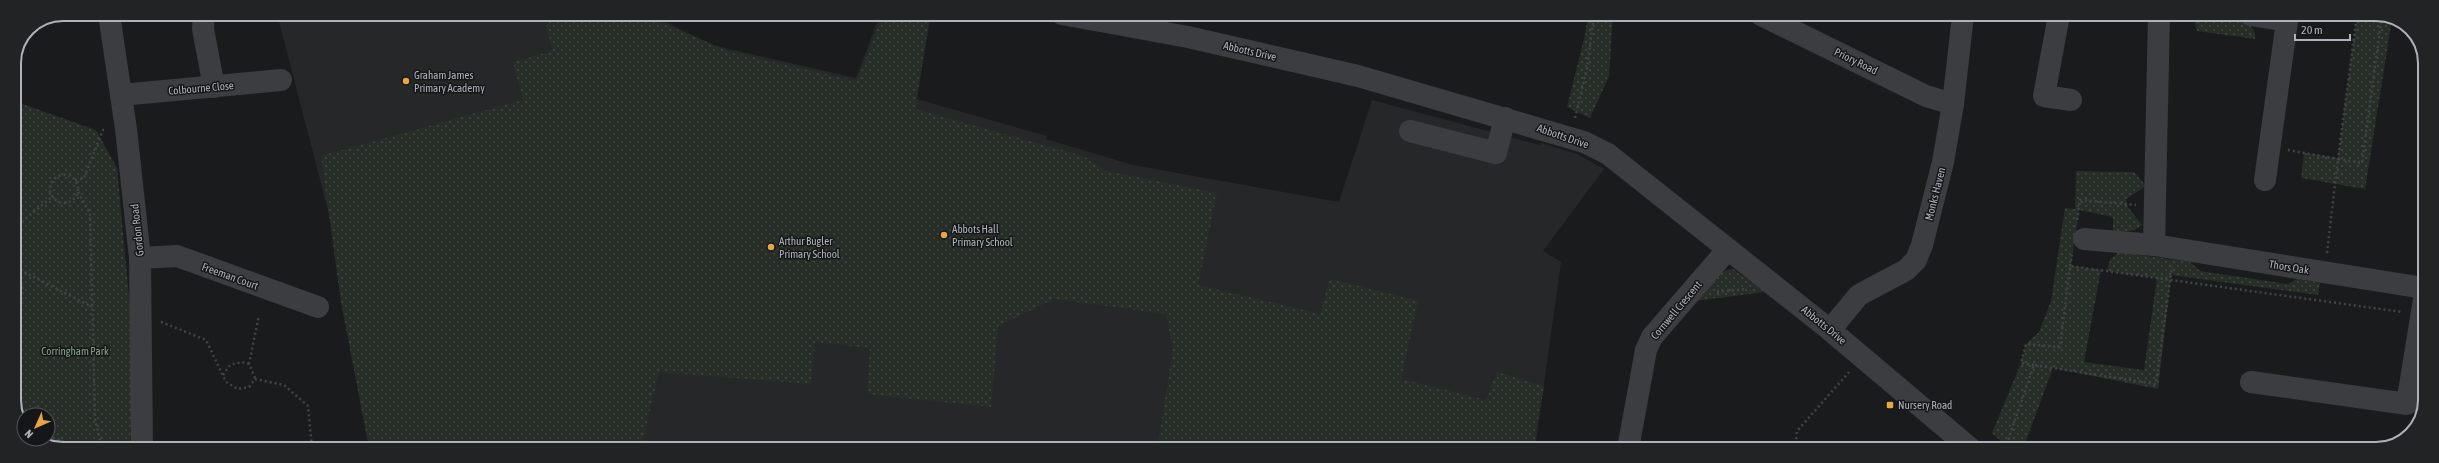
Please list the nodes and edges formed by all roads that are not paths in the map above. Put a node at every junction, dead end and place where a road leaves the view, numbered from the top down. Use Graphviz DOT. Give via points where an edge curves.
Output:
graph roads {
  1 [pos="110,21"];
  2 [pos="204,21"];
  3 [pos="1100,21"];
  4 [pos="1773,21"];
  5 [pos="1962,21"];
  6 [pos="2058,21"];
  7 [pos="2159,21"];
  8 [pos="2282,21"];
  9 [pos="281,80"];
  10 [pos="214,87"];
  11 [pos="122,95"];
  12 [pos="2071,100"];
  13 [pos="1953,104"];
  14 [pos="1505,118"];
  15 [pos="1410,131"];
  16 [pos="2265,180"];
  17 [pos="2084,239"];
  18 [pos="2164,247"];
  19 [pos="1728,249"];
  20 [pos="140,258"];
  21 [pos="2418,287"];
  22 [pos="318,307"];
  23 [pos="1830,330"];
  24 [pos="2418,337"];
  25 [pos="2252,382"];
  26 [pos="142,442"];
  27 [pos="1629,442"];
  28 [pos="1963,442"];
  1 -- 11 [label="street, Gordon Road"];
  2 -- 10 [label="street"];
  3 -- 14 [label="street, Abbotts Drive" via="1188,37 1350,74"];
  4 -- 13 [label="street, Priory Road" via="1926,96"];
  5 -- 13 [label="street, Monks Haven"];
  6 -- 12 [label="street" via="2044,96"];
  7 -- 18 [label="street"];
  8 -- 16 [label="street" via="2287,22"];
  9 -- 10 [label="street, Colbourne Close"];
  10 -- 11 [label="street, Colbourne Close"];
  11 -- 20 [label="street, Gordon Road"];
  13 -- 23 [label="street, Monks Haven" via="1943,162 1922,246 1916,260 1906,270 1859,295"];
  14 -- 15 [label="street" via="1504,155"];
  14 -- 19 [label="street, Abbotts Drive" via="1570,137 1608,154"];
  17 -- 18 [label="street, Thors Oak"];
  18 -- 21 [label="street, Thors Oak"];
  19 -- 23 [label="street, Abbotts Drive"];
  19 -- 27 [label="street, Cornwell Crescent" via="1652,336 1646,350"];
  20 -- 22 [label="street, Freeman Court" via="177,256"];
  20 -- 26 [label="street, Gordon Road"];
  23 -- 28 [label="street, Abbotts Drive"];
  24 -- 25 [label="street" via="2407,404"];
}
